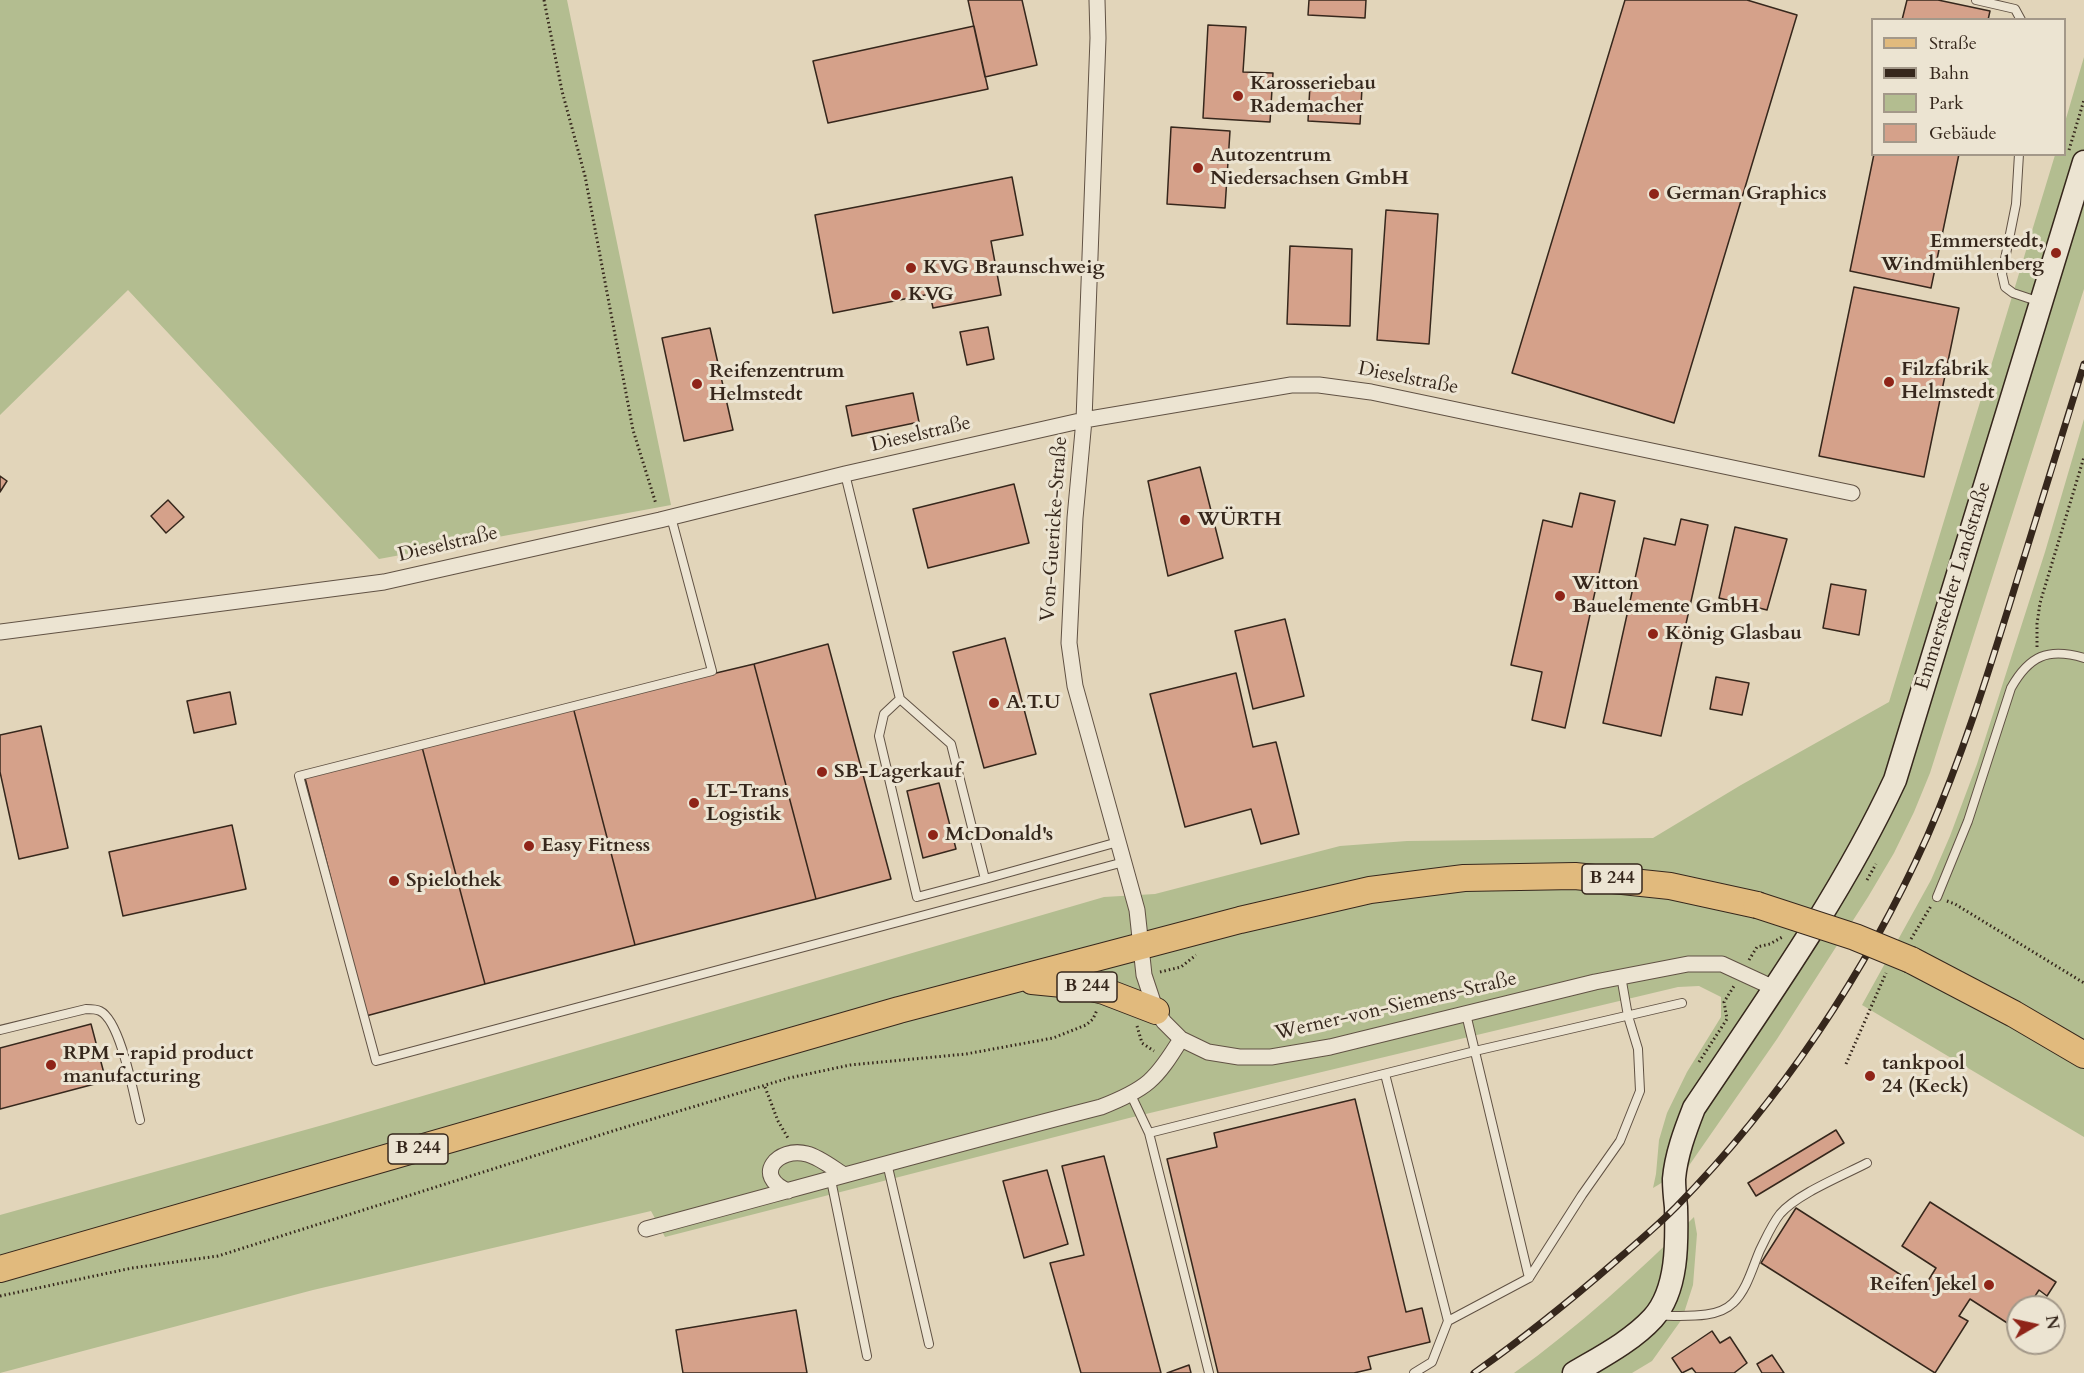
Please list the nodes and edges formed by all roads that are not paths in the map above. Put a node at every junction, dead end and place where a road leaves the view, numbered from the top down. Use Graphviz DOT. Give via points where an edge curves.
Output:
graph roads {
  1 [pos="1097,0"];
  2 [pos="1976,0"];
  3 [pos="2020,18"];
  4 [pos="2019,156"];
  5 [pos="2084,162"];
  6 [pos="2078,206"];
  7 [pos="2041,303"];
  8 [pos="1084,420"];
  9 [pos="845,474"];
  10 [pos="1852,493"];
  11 [pos="666,519"];
  12 [pos="0,632"];
  13 [pos="2084,658"];
  14 [pos="900,699"];
  15 [pos="1118,842"];
  16 [pos="1124,862"];
  17 [pos="985,879"];
  18 [pos="1937,897"];
  19 [pos="1141,946"];
  20 [pos="1621,976"];
  21 [pos="1014,979"];
  22 [pos="1774,988"];
  23 [pos="1682,1003"];
  24 [pos="1156,1011"];
  25 [pos="1466,1014"];
  26 [pos="1628,1016"];
  27 [pos="0,1030"];
  28 [pos="1181,1039"];
  29 [pos="1475,1051"];
  30 [pos="2084,1055"];
  31 [pos="1385,1074"];
  32 [pos="1131,1095"];
  33 [pos="140,1120"];
  34 [pos="1149,1133"];
  35 [pos="887,1163"];
  36 [pos="1867,1164"];
  37 [pos="837,1177"];
  38 [pos="788,1191"];
  39 [pos="646,1229"];
  40 [pos="0,1269"];
  41 [pos="1529,1278"];
  42 [pos="1654,1317"];
  43 [pos="1448,1321"];
  44 [pos="929,1344"];
  45 [pos="867,1356"];
  46 [pos="1209,1373"];
  47 [pos="1414,1373"];
  48 [pos="1574,1373"];
  1 -- 8 [label="street, Von-Guericke-Straße"];
  2 -- 3 [label="lane" via="2015,9"];
  4 -- 7 [label="lane" via="2016,204 2002,274 2005,287 2013,293"];
  5 -- 6 [label="main road, Emmerstedter Landstraße"];
  6 -- 7 [label="main road, Emmerstedter Landstraße"];
  7 -- 22 [label="main road, Emmerstedter Landstraße" via="1895,780 1848,872"];
  8 -- 9 [label="street, Dieselstraße"];
  8 -- 10 [label="street, Dieselstraße" via="1292,385 1319,385 1371,392"];
  8 -- 15 [label="street, Von-Guericke-Straße" via="1070,607 1070,662"];
  9 -- 11 [label="street, Dieselstraße"];
  9 -- 14 [label="lane"];
  11 -- 12 [label="street, Dieselstraße" via="384,582"];
  11 -- 16 [label="lane" via="712,671 299,776 376,1061"];
  13 -- 18 [label="lane" via="2055,653 2038,658 2021,671 2011,688 1968,821"];
  14 -- 17 [label="lane" via="951,744"];
  14 -- 17 [label="lane" via="884,714 879,736 917,897"];
  15 -- 16 [label="street, Von-Guericke-Straße"];
  15 -- 17 [label="lane"];
  16 -- 19 [label="street, Von-Guericke-Straße" via="1137,910"];
  19 -- 21 [label="main road, B 244"];
  19 -- 24 [label="street, Von-Guericke-Straße" via="1144,975"];
  19 -- 30 [label="main road, B 244, bridge" via="1370,890 1464,878 1575,876 1622,880 1757,905 1845,933 1911,960"];
  20 -- 22 [label="street, Werner-von-Siemens-Straße" via="1704,962 1722,964"];
  20 -- 25 [label="street, Werner-von-Siemens-Straße"];
  20 -- 26 [label="lane"];
  21 -- 24 [label="main road, B 244" via="1083,986"];
  21 -- 40 [label="main road, B 244"];
  22 -- 42 [label="main road, Emmerstedter Landstraße" via="1694,1108 1683,1135 1674,1179 1676,1231 1670,1283"];
  23 -- 26 [label="lane"];
  24 -- 28 [label="street, Von-Guericke-Straße"];
  25 -- 28 [label="street, Werner-von-Siemens-Straße" via="1271,1057 1217,1054"];
  25 -- 29 [label="lane"];
  26 -- 29 [label="lane"];
  26 -- 41 [label="lane" via="1638,1049 1640,1091 1620,1141"];
  27 -- 33 [label="lane" via="86,1009 99,1010 120,1039"];
  28 -- 32 [label="street" via="1153,1079"];
  29 -- 31 [label="lane"];
  29 -- 41 [label="lane"];
  31 -- 34 [label="lane"];
  31 -- 43 [label="lane"];
  32 -- 34 [label="lane"];
  32 -- 35 [label="street" via="1101,1107"];
  34 -- 46 [label="lane"];
  35 -- 37 [label="street"];
  35 -- 44 [label="lane"];
  36 -- 42 [label="lane" via="1793,1202 1779,1215 1733,1304 1705,1314"];
  37 -- 38 [label="street"];
  37 -- 38 [label="street" via="808,1154 794,1153 777,1158 770,1168 776,1186"];
  37 -- 45 [label="lane"];
  38 -- 39 [label="street"];
  41 -- 43 [label="lane"];
  42 -- 48 [label="main road"];
  43 -- 47 [label="lane" via="1432,1362"];
}
